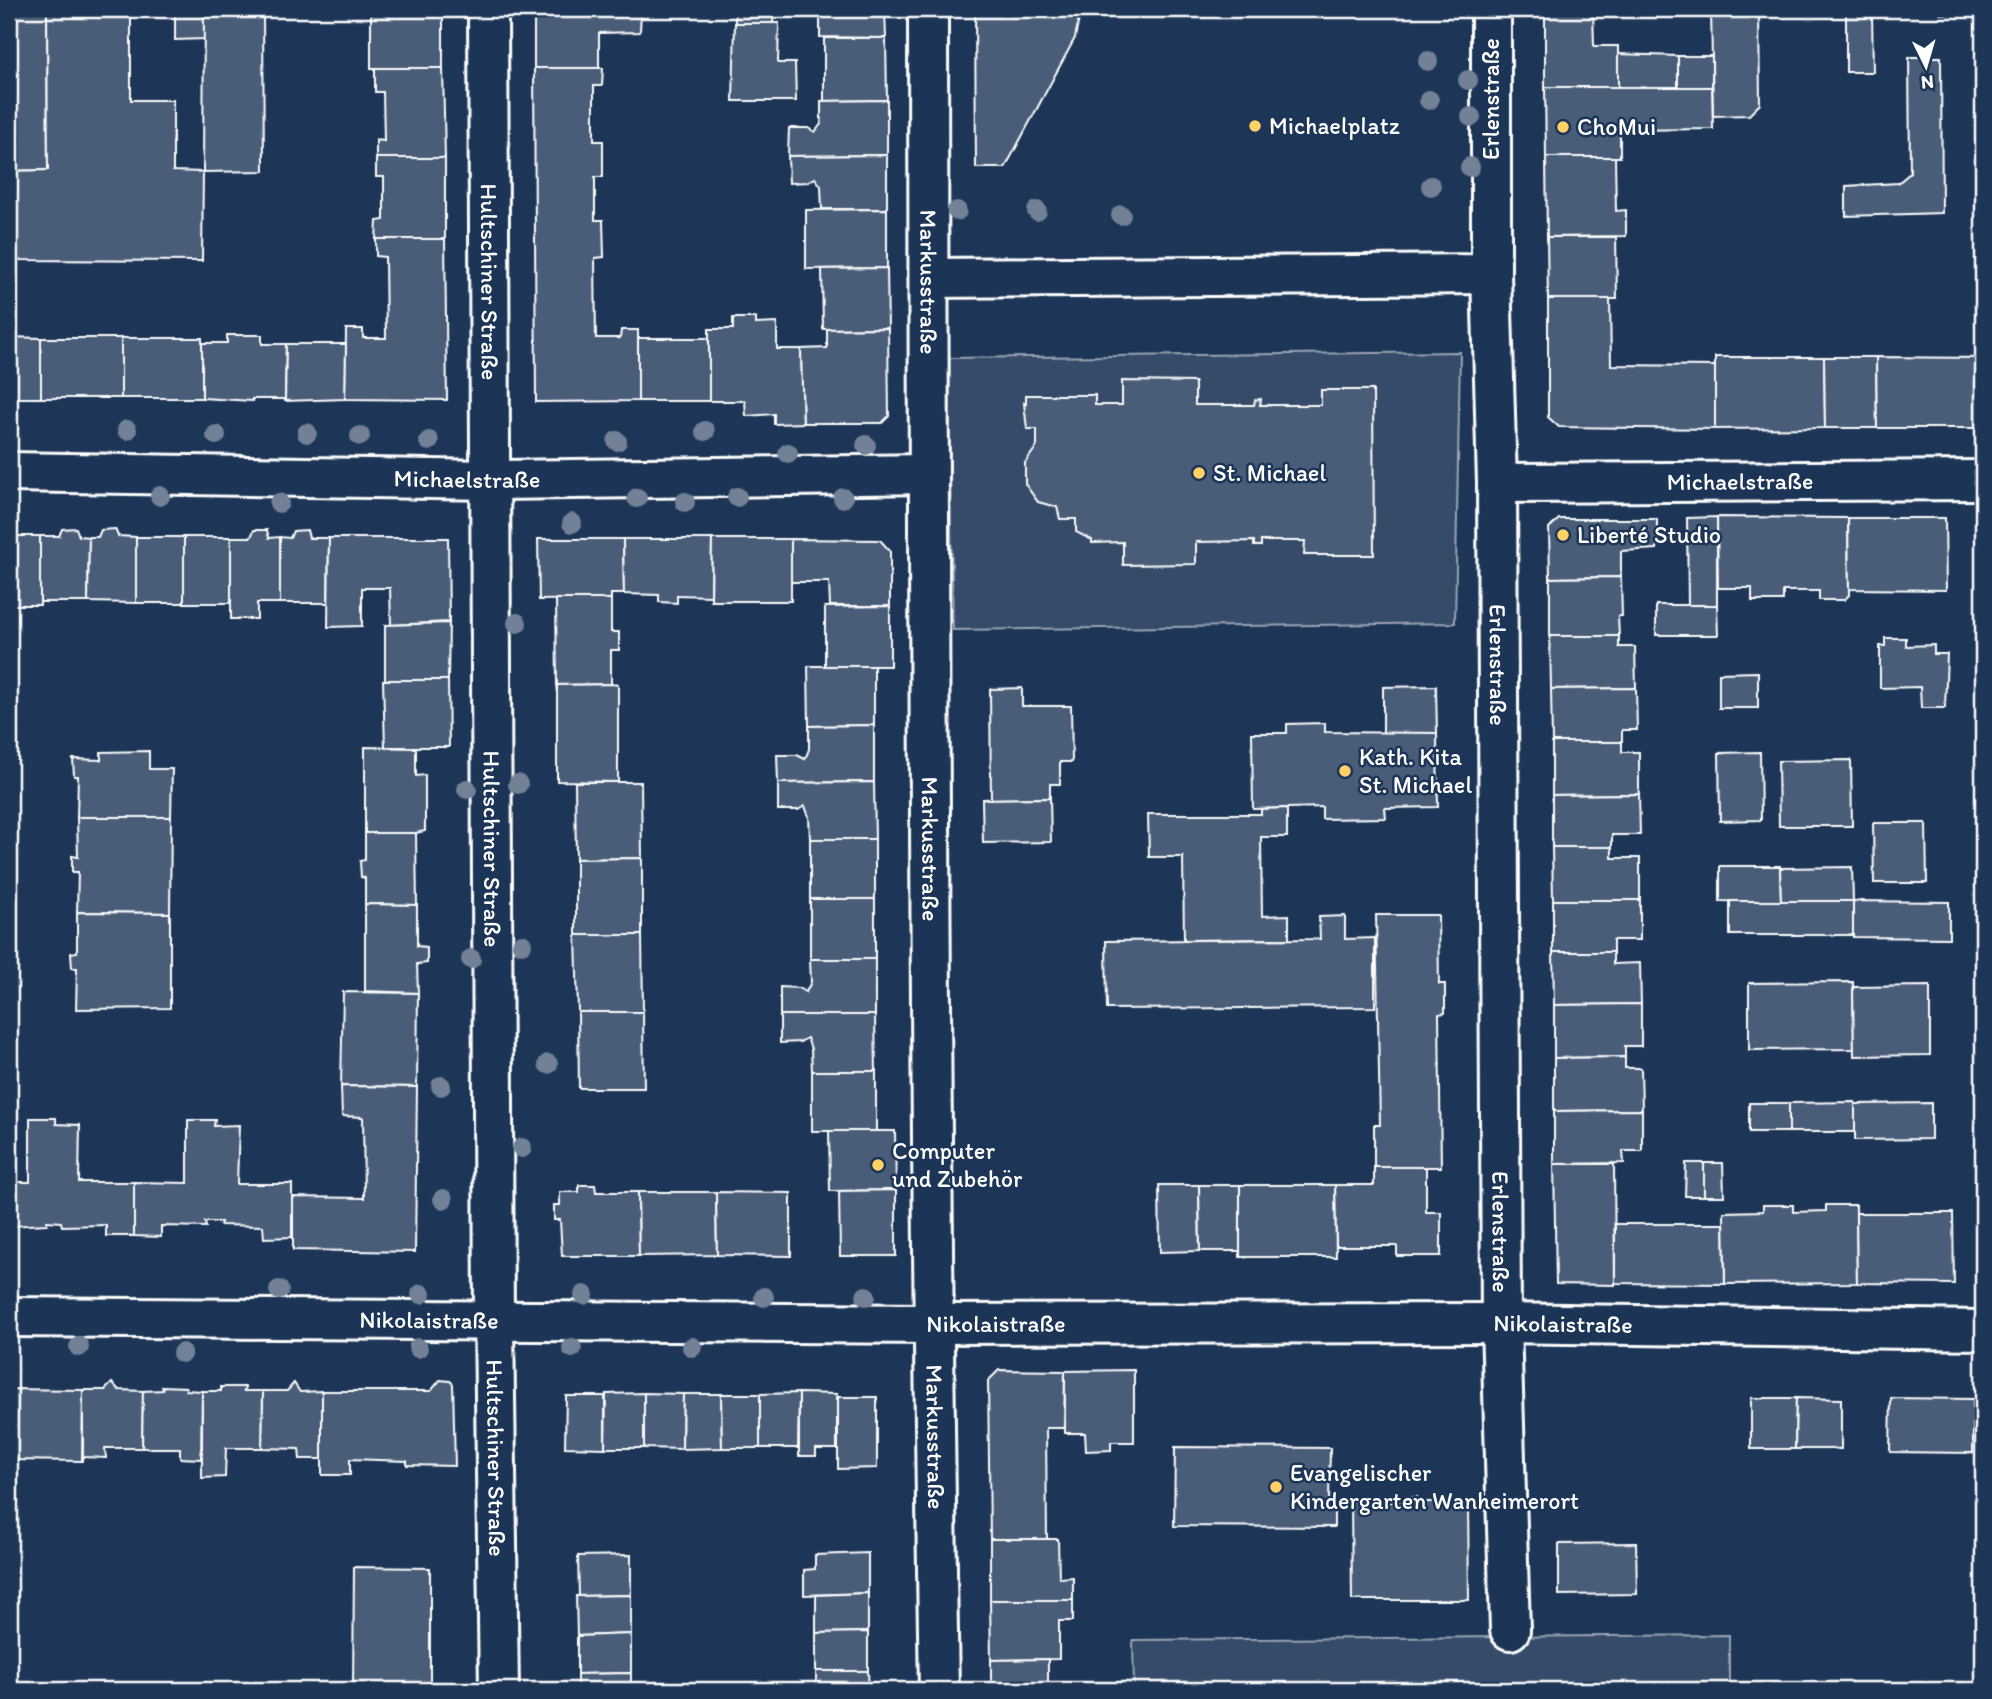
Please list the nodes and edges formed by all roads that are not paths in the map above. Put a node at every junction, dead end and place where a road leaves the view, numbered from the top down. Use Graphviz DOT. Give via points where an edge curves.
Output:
graph roads {
  1 [pos="488,9"];
  2 [pos="928,9"];
  3 [pos="1491,9"];
  4 [pos="1491,274"];
  5 [pos="929,278"];
  6 [pos="9,472"];
  7 [pos="928,474"];
  8 [pos="492,480"];
  9 [pos="1983,480"];
  10 [pos="1497,483"];
  11 [pos="9,1317"];
  12 [pos="494,1322"];
  13 [pos="1501,1323"];
  14 [pos="932,1324"];
  15 [pos="1983,1330"];
  16 [pos="1510,1630"];
  17 [pos="499,1690"];
  18 [pos="939,1690"];
  1 -- 8 [label="street, Hultschiner Straße"];
  2 -- 5 [label="street, Markusstraße"];
  3 -- 4 [label="street, Erlenstraße"];
  4 -- 5 [label="street"];
  4 -- 10 [label="street, Erlenstraße"];
  5 -- 7 [label="street, Markusstraße"];
  6 -- 8 [label="street, Michaelstraße"];
  7 -- 8 [label="street, Michaelstraße"];
  7 -- 14 [label="street, Markusstraße"];
  8 -- 12 [label="street, Hultschiner Straße"];
  9 -- 10 [label="street, Michaelstraße"];
  10 -- 13 [label="street, Erlenstraße"];
  11 -- 12 [label="street, Nikolaistraße"];
  12 -- 14 [label="street, Nikolaistraße"];
  12 -- 17 [label="street, Hultschiner Straße"];
  13 -- 14 [label="street, Nikolaistraße"];
  13 -- 15 [label="street, Nikolaistraße"];
  13 -- 16 [label="street, Erlenstraße"];
  14 -- 18 [label="street, Markusstraße"];
}
